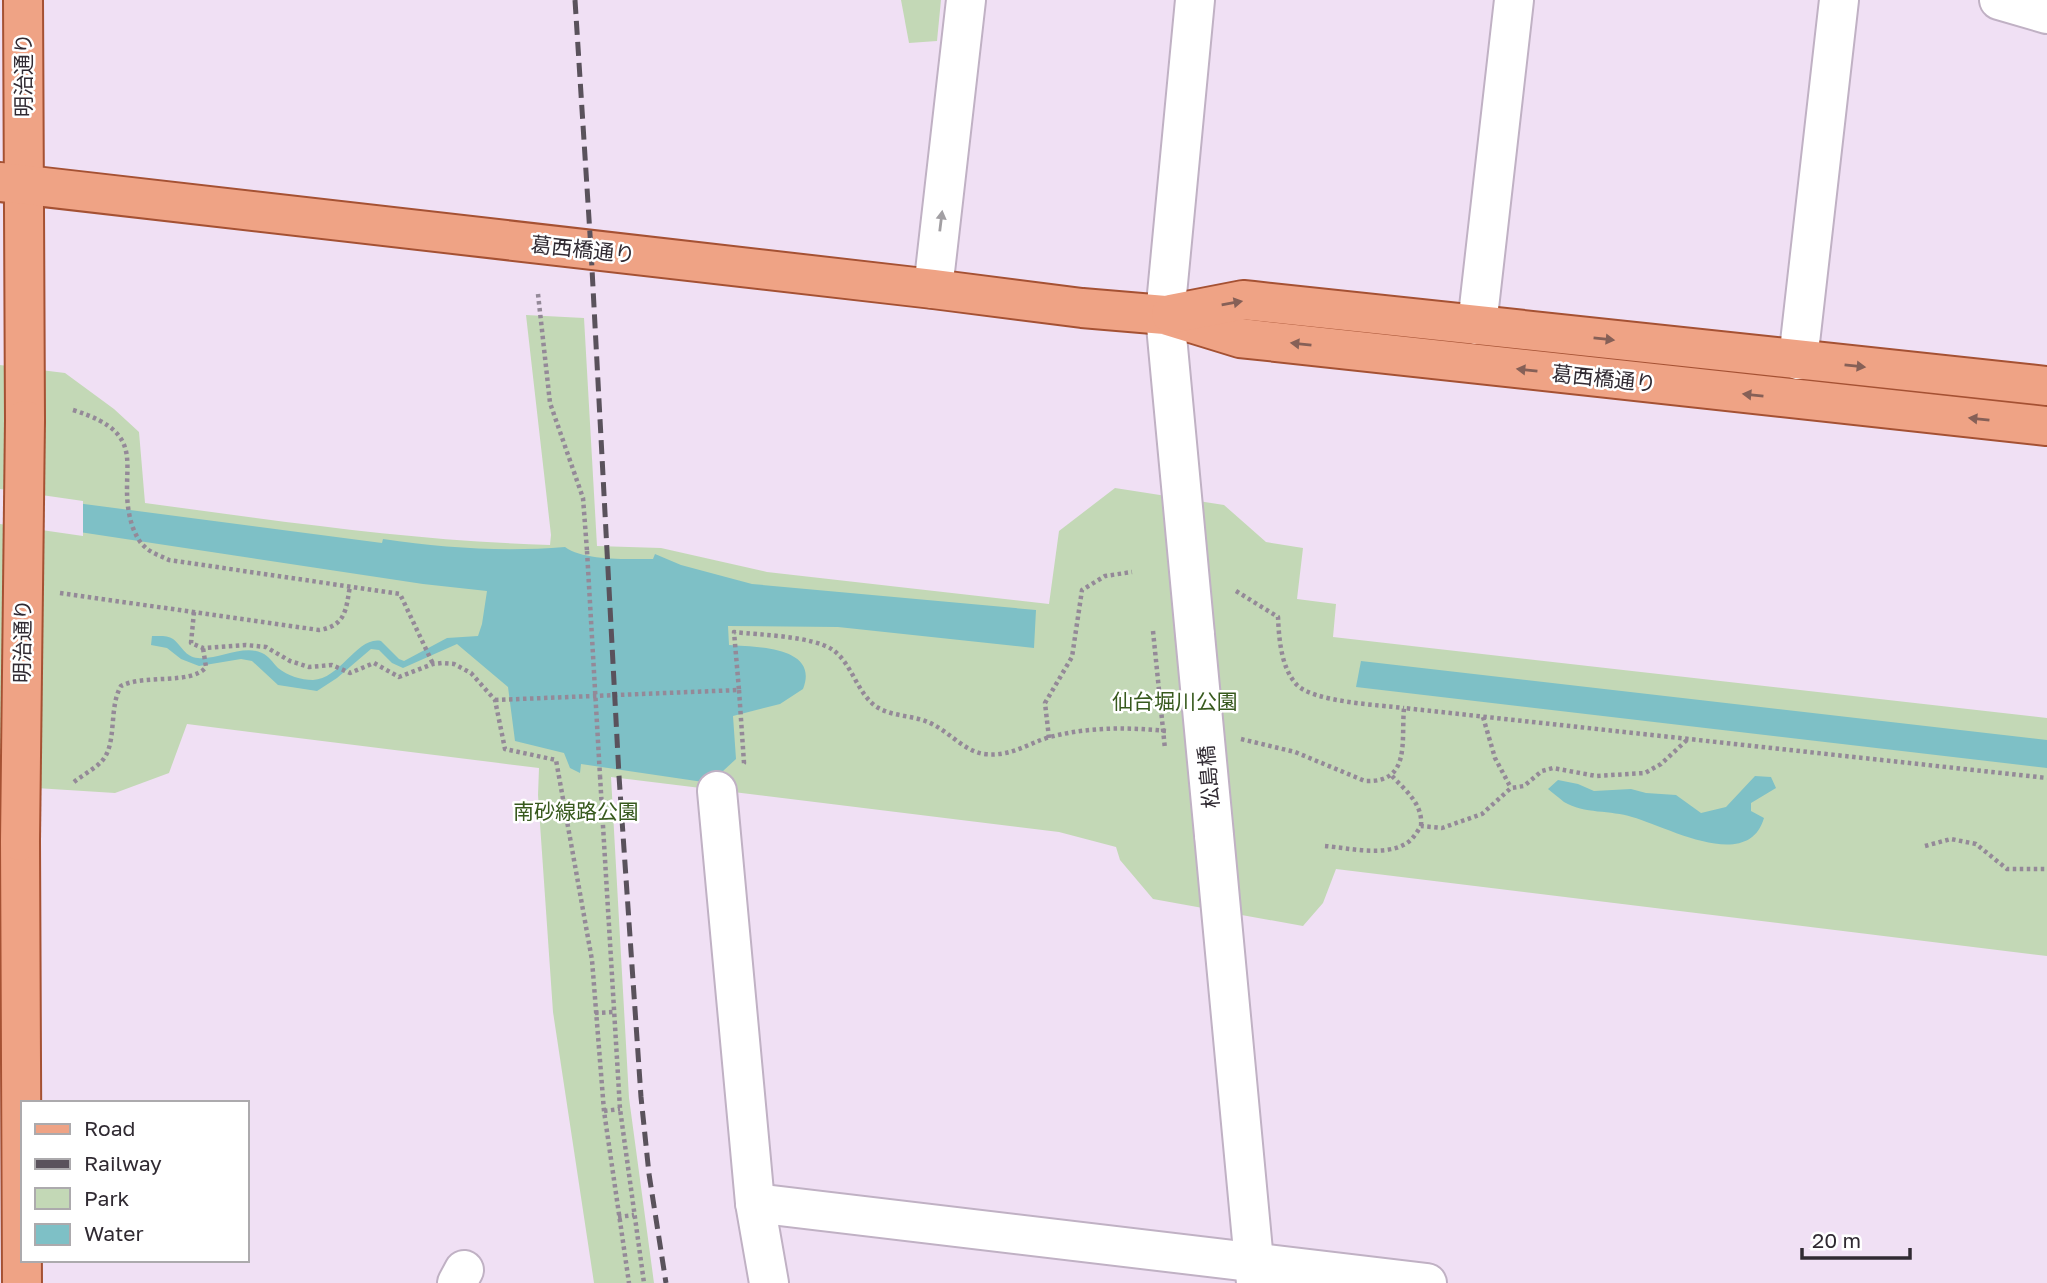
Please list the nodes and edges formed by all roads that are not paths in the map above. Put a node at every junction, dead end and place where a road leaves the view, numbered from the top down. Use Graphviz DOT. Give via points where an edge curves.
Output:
graph roads {
  1 [pos="23,0"];
  2 [pos="966,0"];
  3 [pos="1195,0"];
  4 [pos="1514,0"];
  5 [pos="1839,0"];
  6 [pos="1999,0"];
  7 [pos="2047,14"];
  8 [pos="11,184"];
  9 [pos="933,289"];
  10 [pos="1165,315"];
  11 [pos="1477,325"];
  12 [pos="1798,360"];
  13 [pos="2047,386"];
  14 [pos="2047,426"];
  15 [pos="717,791"];
  16 [pos="10,1014"];
  17 [pos="21,1195"];
  18 [pos="755,1203"];
  19 [pos="0,1211"];
  20 [pos="21,1211"];
  21 [pos="22,1262"];
  22 [pos="1255,1272"];
  23 [pos="22,1283"];
  24 [pos="769,1283"];
  25 [pos="1427,1283"];
  1 -- 8 [label="main road, 明治通り"];
  9 -- 2 [label="street, one-way"];
  3 -- 10 [label="street, 松島橋"];
  4 -- 11 [label="street"];
  5 -- 12 [label="street"];
  6 -- 7 [label="street"];
  8 -- 9 [label="main road, 葛西橋通り"];
  8 -- 16 [label="main road, 明治通り, bridge" via="25,420 19,841"];
  9 -- 10 [label="main road, 葛西橋通り"];
  10 -- 11 [label="main road, 葛西橋通り, one-way" via="1243,300"];
  14 -- 10 [label="main road, 葛西橋通り, one-way" via="1240,338"];
  10 -- 22 [label="street, 松島橋, bridge"];
  11 -- 12 [label="main road, 葛西橋通り, one-way"];
  12 -- 13 [label="main road, 葛西橋通り, one-way"];
  15 -- 18 [label="street"];
  16 -- 17 [label="main road, 明治通り"];
  18 -- 22 [label="street"];
  18 -- 24 [label="street"];
  19 -- 20 [label="street"];
  21 -- 23 [label="main road, 明治通り"];
  22 -- 25 [label="street"];
}
